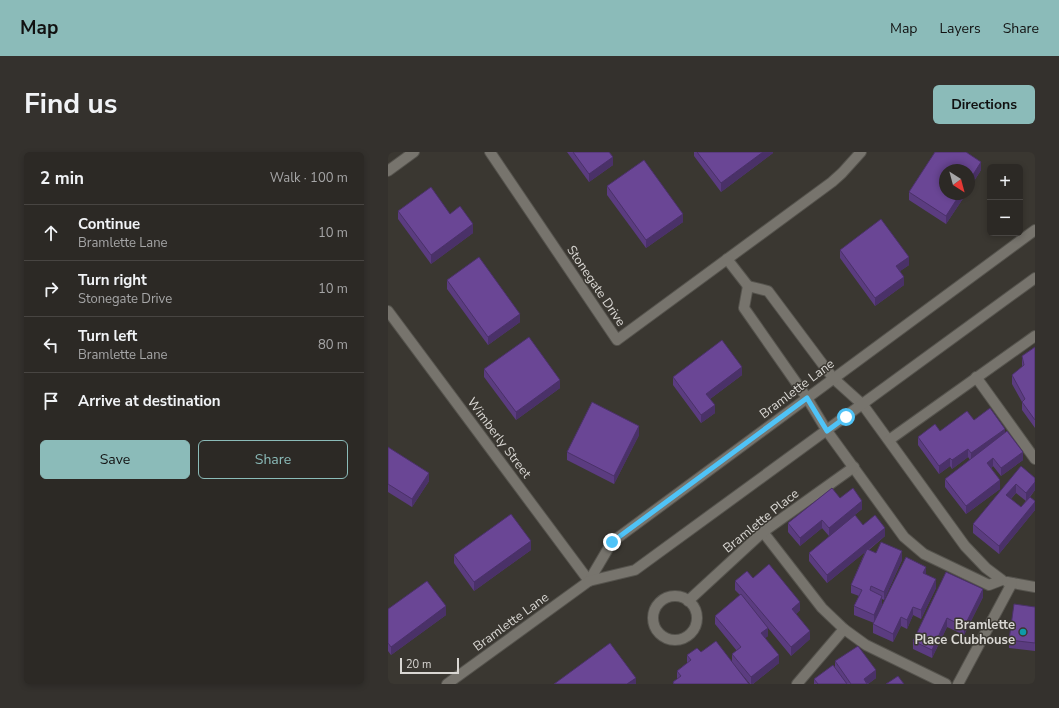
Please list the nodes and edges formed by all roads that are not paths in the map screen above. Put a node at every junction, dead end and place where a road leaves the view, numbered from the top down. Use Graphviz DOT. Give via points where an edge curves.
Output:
graph roads {
  1 [pos="414,152"];
  2 [pos="490,152"];
  3 [pos="862,152"];
  4 [pos="388,171"];
  5 [pos="1035,230"];
  6 [pos="727,259"];
  7 [pos="1035,278"];
  8 [pos="748,286"];
  9 [pos="388,311"];
  10 [pos="1035,336"];
  11 [pos="976,377"];
  12 [pos="833,378"];
  13 [pos="807,398"];
  14 [pos="863,405"];
  15 [pos="827,431"];
  16 [pos="889,440"];
  17 [pos="1035,458"];
  18 [pos="854,467"];
  19 [pos="763,532"];
  20 [pos="589,581"];
  21 [pos="1007,582"];
  22 [pos="1035,587"];
  23 [pos="688,601"];
  24 [pos="844,629"];
  25 [pos="447,684"];
  26 [pos="797,684"];
  27 [pos="946,684"];
  28 [pos="958,684"];
  1 -- 4 [label="street"];
  2 -- 6 [label="street, Stonegate Drive" via="617,340"];
  3 -- 6 [label="street, Stonegate Drive" via="832,182"];
  5 -- 12 [label="street, Bramlette Lane"];
  6 -- 8 [label="street"];
  7 -- 14 [label="street, Bramlette Lane"];
  8 -- 12 [label="street" via="768,291"];
  8 -- 13 [label="street" via="744,308"];
  9 -- 20 [label="street, Wimberly Street"];
  10 -- 11 [label="street"];
  11 -- 16 [label="street"];
  11 -- 17 [label="street"];
  12 -- 13 [label="street, Bramlette Lane"];
  12 -- 14 [label="street"];
  13 -- 15 [label="street"];
  13 -- 20 [label="street, Bramlette Lane" via="612,542"];
  14 -- 15 [label="street, Bramlette Lane"];
  14 -- 16 [label="street"];
  15 -- 18 [label="street"];
  15 -- 20 [label="street, Bramlette Lane" via="634,570"];
  16 -- 21 [label="street" via="965,546 986,568"];
  18 -- 19 [label="street, Bramlette Place"];
  18 -- 21 [label="street" via="904,537 924,554 988,585"];
  19 -- 23 [label="street, Bramlette Place"];
  19 -- 24 [label="street" via="822,608"];
  20 -- 25 [label="street, Bramlette Lane"];
  21 -- 22 [label="street"];
  21 -- 28 [label="street"];
  23 -- 23 [label="street" via="682,598 667,598 656,608 654,622 661,635 680,640 692,632 697,619 696,612"];
  24 -- 26 [label="street"];
  24 -- 27 [label="street" via="866,645"];
}
